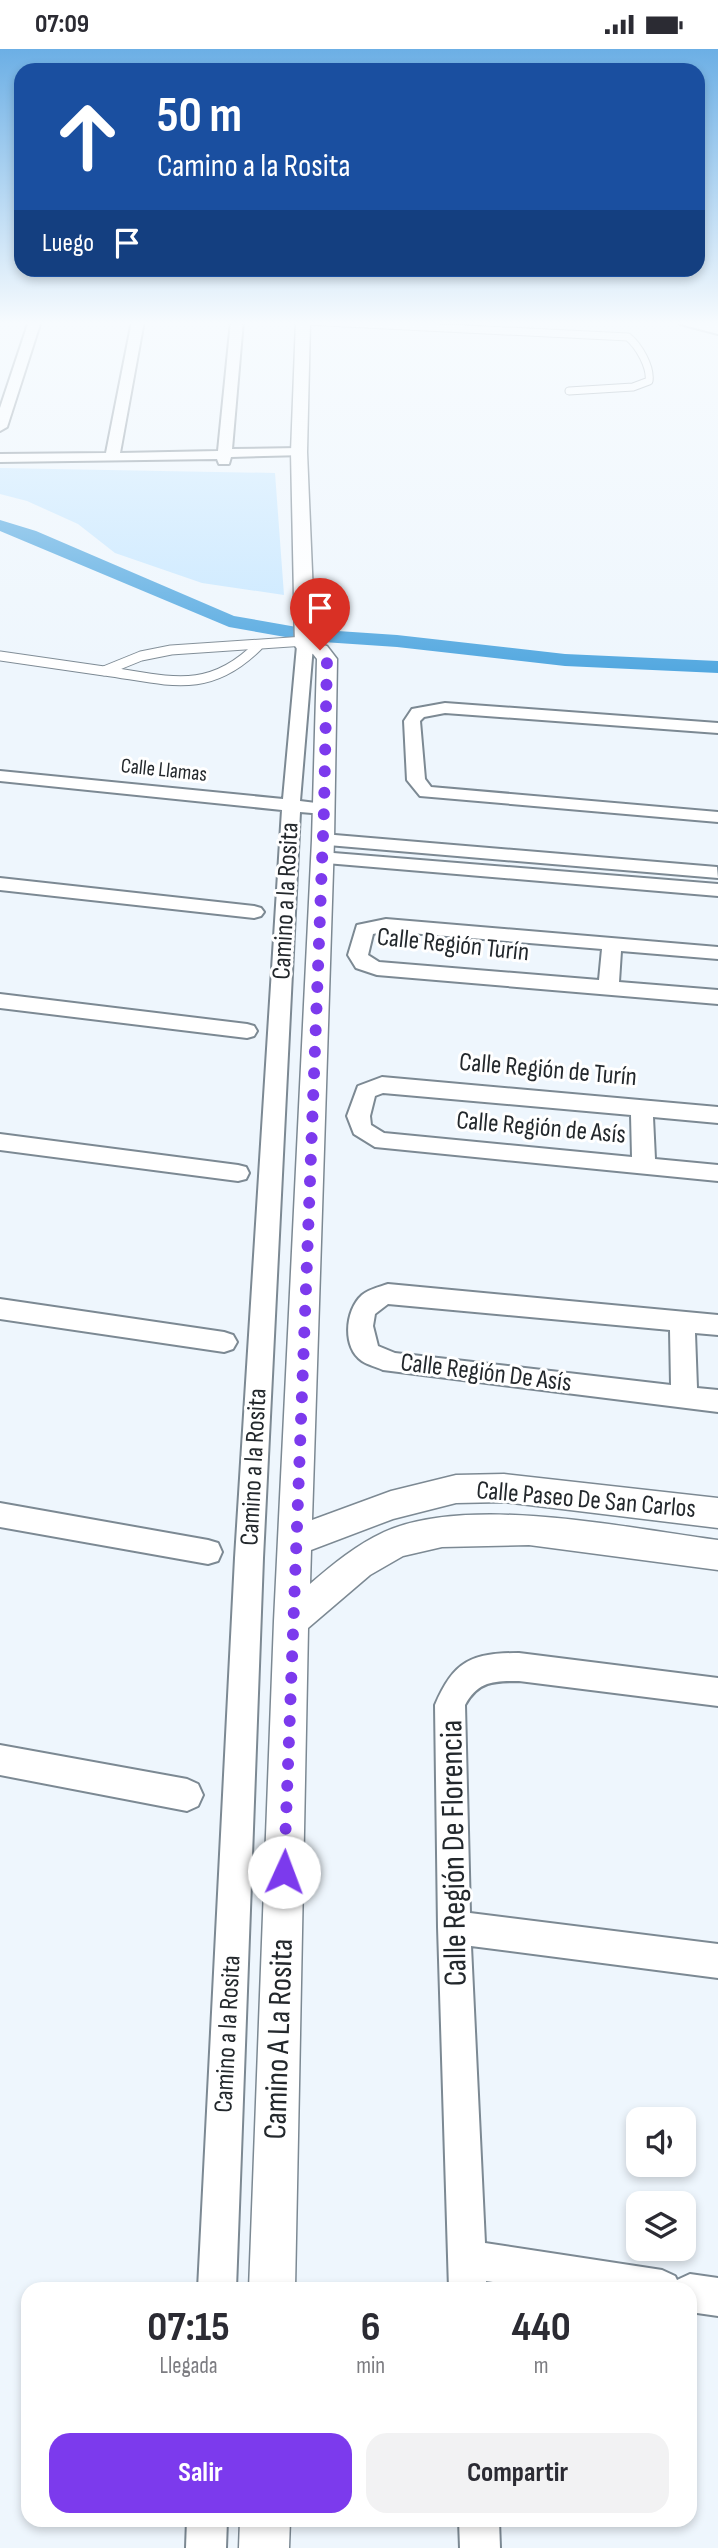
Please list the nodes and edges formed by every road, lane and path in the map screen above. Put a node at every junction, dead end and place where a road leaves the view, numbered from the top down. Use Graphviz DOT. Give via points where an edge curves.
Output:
graph roads {
  1 [pos="116,438"];
  2 [pos="222,438"];
  3 [pos="300,438"];
  4 [pos="220,457"];
  5 [pos="299,457"];
  6 [pos="0,458"];
  7 [pos="112,458"];
  8 [pos="305,641"];
  9 [pos="258,646"];
  10 [pos="0,656"];
  11 [pos="104,671"];
  12 [pos="718,728"];
  13 [pos="0,776"];
  14 [pos="291,806"];
  15 [pos="324,809"];
  16 [pos="718,817"];
  17 [pos="322,849"];
  18 [pos="718,873"];
  19 [pos="631,875"];
  20 [pos="0,884"];
  21 [pos="718,890"];
  22 [pos="254,912"];
  23 [pos="612,942"];
  24 [pos="718,953"];
  25 [pos="609,987"];
  26 [pos="718,997"];
  27 [pos="0,1001"];
  28 [pos="247,1031"];
  29 [pos="642,1107"];
  30 [pos="718,1115"];
  31 [pos="361,1131"];
  32 [pos="0,1142"];
  33 [pos="644,1166"];
  34 [pos="238,1173"];
  35 [pos="718,1173"];
  36 [pos="0,1309"];
  37 [pos="682,1322"];
  38 [pos="718,1325"];
  39 [pos="224,1342"];
  40 [pos="684,1397"];
  41 [pos="718,1401"];
  42 [pos="718,1513"];
  43 [pos="0,1515"];
  44 [pos="295,1541"];
  45 [pos="208,1552"];
  46 [pos="718,1555"];
  47 [pos="291,1621"];
  48 [pos="718,1692"];
  49 [pos="0,1760"];
  50 [pos="187,1795"];
  51 [pos="454,1927"];
  52 [pos="718,1961"];
  53 [pos="468,2274"];
  54 [pos="217,2282"];
  55 [pos="272,2282"];
  56 [pos="572,2282"];
  57 [pos="697,2294"];
  58 [pos="718,2297"];
  59 [pos="207,2527"];
  60 [pos="265,2527"];
  61 [pos="478,2527"];
  62 [pos="206,2548"];
  63 [pos="264,2548"];
  64 [pos="480,2548"];
  1 -- 7 [label="street"];
  2 -- 4 [label="street"];
  3 -- 5 [label="street, Camino a la Rosita"];
  4 -- 5 [label="street"];
  4 -- 7 [label="street"];
  5 -- 8 [label="street, Camino a la Rosita"];
  6 -- 7 [label="street"];
  8 -- 9 [label="lane"];
  8 -- 14 [label="street, Camino a la Rosita"];
  8 -- 15 [label="street, Camino a la Rosita" via="327,659"];
  9 -- 11 [label="lane" via="171,650"];
  9 -- 11 [label="lane" via="237,666 192,681"];
  10 -- 11 [label="lane"];
  12 -- 16 [label="street" via="445,708 418,713 412,721 416,780 426,792"];
  13 -- 14 [label="street, Calle Llamas"];
  14 -- 15 [label="street, Calle Llamas"];
  14 -- 54 [label="street, Camino a la Rosita" via="249,1558"];
  15 -- 17 [label="street, Camino a la Rosita"];
  17 -- 19 [label="street"];
  17 -- 44 [label="street, Camino a la Rosita"];
  18 -- 19 [label="street"];
  19 -- 21 [label="street"];
  20 -- 22 [label="street"];
  23 -- 24 [label="street, Calle Región Turín"];
  23 -- 25 [label="street"];
  23 -- 25 [label="street, Calle Región Turín" via="378,925 364,929 358,955 363,963 377,968"];
  25 -- 26 [label="street, Calle Región Turín"];
  27 -- 28 [label="street"];
  29 -- 30 [label="street, Calle Región de Turín"];
  29 -- 31 [label="street, Calle Región de Turín" via="393,1085 372,1087 363,1098"];
  29 -- 33 [label="street"];
  31 -- 33 [label="street, Calle Región de Asís" via="383,1141"];
  32 -- 34 [label="street"];
  33 -- 35 [label="street, Calle Región de Asís"];
  36 -- 39 [label="street"];
  37 -- 38 [label="street, Calle Región De Asís"];
  37 -- 40 [label="street"];
  37 -- 40 [label="street, Calle Región De Asís" via="388,1294 374,1296 367,1303 360,1335 369,1353 392,1363"];
  40 -- 41 [label="street, Calle Región De Asís"];
  42 -- 44 [label="street, Calle Paseo De San Carlos" via="504,1488 456,1489 391,1505"];
  43 -- 45 [label="street"];
  44 -- 47 [label="street, Camino a la Rosita"];
  46 -- 47 [label="street, Calle Paseo De San Carlos" via="530,1530 442,1532 396,1543 358,1564"];
  47 -- 55 [label="street, Camino A La Rosita"];
  48 -- 51 [label="street, Calle Región De Florencia" via="519,1667 471,1672 456,1689 450,1705"];
  49 -- 50 [label="street"];
  51 -- 52 [label="street"];
  51 -- 53 [label="street, Calle Región De Florencia"];
  53 -- 56 [label="street"];
  57 -- 58 [label="street"];
  59 -- 62 [label="street"];
  60 -- 63 [label="street"];
  61 -- 64 [label="street"];
}
